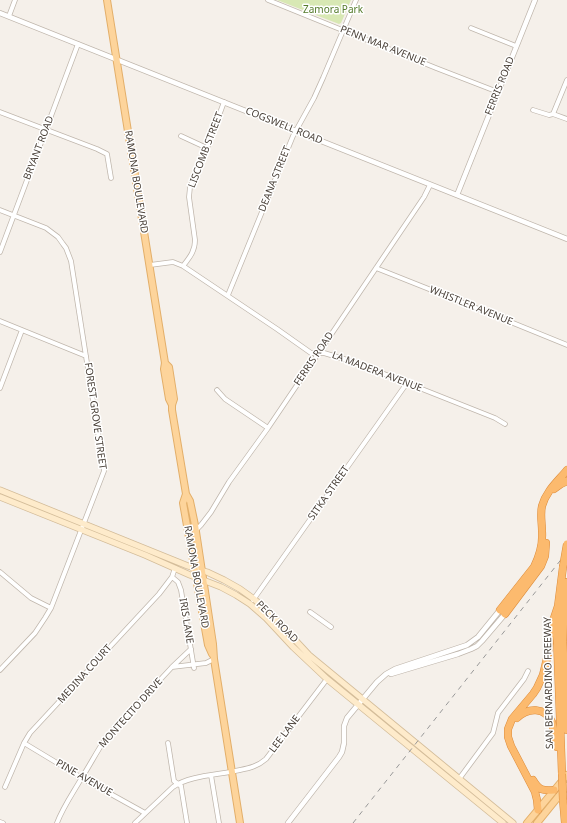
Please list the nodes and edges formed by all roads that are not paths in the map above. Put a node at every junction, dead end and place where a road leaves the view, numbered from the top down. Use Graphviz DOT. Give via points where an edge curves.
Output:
graph roads {
  1 [pos="15,0"];
  2 [pos="107,0"];
  3 [pos="268,0"];
  4 [pos="356,0"];
  5 [pos="535,0"];
  6 [pos="0,13"];
  7 [pos="8,16"];
  8 [pos="471,28"];
  9 [pos="343,30"];
  10 [pos="78,44"];
  11 [pos="516,46"];
  12 [pos="116,59"];
  13 [pos="567,80"];
  14 [pos="498,92"];
  15 [pos="224,102"];
  16 [pos="533,110"];
  17 [pos="0,112"];
  18 [pos="553,114"];
  19 [pos="567,119"];
  20 [pos="47,129"];
  21 [pos="296,130"];
  22 [pos="181,136"];
  23 [pos="207,148"];
  24 [pos="111,178"];
  25 [pos="430,185"];
  26 [pos="457,195"];
  27 [pos="0,210"];
  28 [pos="14,215"];
  29 [pos="567,239"];
  30 [pos="0,250"];
  31 [pos="150,265"];
  32 [pos="183,266"];
  33 [pos="376,268"];
  34 [pos="228,295"];
  35 [pos="0,321"];
  36 [pos="22,330"];
  37 [pos="567,345"];
  38 [pos="318,353"];
  39 [pos="86,356"];
  40 [pos="408,383"];
  41 [pos="0,388"];
  42 [pos="217,390"];
  43 [pos="505,424"];
  44 [pos="268,428"];
  45 [pos="567,470"];
  46 [pos="567,481"];
  47 [pos="0,490"];
  48 [pos="186,494"];
  49 [pos="0,497"];
  50 [pos="21,498"];
  51 [pos="18,504"];
  52 [pos="83,527"];
  53 [pos="196,531"];
  54 [pos="567,544"];
  55 [pos="141,550"];
  56 [pos="175,568"];
  57 [pos="194,568"];
  58 [pos="202,570"];
  59 [pos="0,572"];
  60 [pos="172,577"];
  61 [pos="196,577"];
  62 [pos="203,580"];
  63 [pos="567,582"];
  64 [pos="252,601"];
  65 [pos="558,606"];
  66 [pos="50,608"];
  67 [pos="310,612"];
  68 [pos="502,612"];
  69 [pos="331,627"];
  70 [pos="191,649"];
  71 [pos="214,659"];
  72 [pos="194,666"];
  73 [pos="172,667"];
  74 [pos="0,670"];
  75 [pos="528,671"];
  76 [pos="327,679"];
  77 [pos="364,699"];
  78 [pos="358,705"];
  79 [pos="567,730"];
  80 [pos="24,743"];
  81 [pos="168,743"];
  82 [pos="561,762"];
  83 [pos="232,772"];
  84 [pos="564,774"];
  85 [pos="211,775"];
  86 [pos="82,778"];
  87 [pos="459,778"];
  88 [pos="178,783"];
  89 [pos="567,786"];
  90 [pos="5,787"];
  91 [pos="554,790"];
  92 [pos="145,813"];
  93 [pos="540,813"];
  94 [pos="57,823"];
  95 [pos="135,823"];
  96 [pos="187,823"];
  97 [pos="219,823"];
  98 [pos="240,823"];
  99 [pos="288,823"];
  100 [pos="503,823"];
  101 [pos="512,823"];
  102 [pos="527,823"];
  103 [pos="537,823"];
  104 [pos="541,823"];
  105 [pos="565,823"];
  1 -- 7 [label="street"];
  2 -- 12 [label="main road, RAMONA BOULEVARD"];
  3 -- 9 [label="street, PENN MAR AVENUE"];
  4 -- 9 [label="street, DEANA STREET"];
  5 -- 11 [label="street, FERRIS ROAD"];
  6 -- 7 [label="street, COGSWELL ROAD"];
  7 -- 10 [label="street, COGSWELL ROAD"];
  8 -- 11 [label="street"];
  9 -- 14 [label="street, PENN MAR AVENUE"];
  9 -- 21 [label="street, DEANA STREET" via="314,98"];
  10 -- 12 [label="street, COGSWELL ROAD"];
  10 -- 20 [label="street, BRYANT ROAD"];
  11 -- 14 [label="street, FERRIS ROAD"];
  12 -- 15 [label="street, COGSWELL ROAD"];
  12 -- 31 [label="main road, RAMONA BOULEVARD"];
  13 -- 18 [label="street"];
  14 -- 26 [label="street, FERRIS ROAD"];
  15 -- 21 [label="street, COGSWELL ROAD"];
  15 -- 23 [label="street, LISCOMB STREET"];
  16 -- 18 [label="street"];
  17 -- 20 [label="street"];
  18 -- 19 [label="street"];
  20 -- 24 [label="street" via="107,154"];
  20 -- 28 [label="street, BRYANT ROAD"];
  21 -- 25 [label="street, COGSWELL ROAD"];
  21 -- 34 [label="street, DEANA STREET"];
  22 -- 23 [label="street"];
  23 -- 32 [label="street, LISCOMB STREET" via="190,187 195,246"];
  25 -- 26 [label="street, COGSWELL ROAD"];
  25 -- 33 [label="street, FERRIS ROAD"];
  26 -- 29 [label="street, COGSWELL ROAD"];
  27 -- 28 [label="street"];
  28 -- 30 [label="street, BRYANT ROAD"];
  28 -- 39 [label="street, FOREST GROVE STREET" via="46,228 58,237 66,248 71,261"];
  31 -- 32 [label="street, LA MADERA AVENUE" via="172,262"];
  31 -- 48 [label="main road, RAMONA BOULEVARD" via="164,369"];
  32 -- 34 [label="street, LA MADERA AVENUE"];
  33 -- 37 [label="street, WHISTLER AVENUE"];
  33 -- 38 [label="street, FERRIS ROAD"];
  34 -- 38 [label="street, LA MADERA AVENUE" via="311,353"];
  35 -- 36 [label="street"];
  36 -- 39 [label="street"];
  36 -- 41 [label="street"];
  38 -- 40 [label="street, LA MADERA AVENUE" via="354,362"];
  38 -- 44 [label="street, FERRIS ROAD"];
  39 -- 52 [label="street, FOREST GROVE STREET" via="104,471"];
  40 -- 43 [label="street, LA MADERA AVENUE"];
  40 -- 64 [label="street, SITKA STREET"];
  42 -- 44 [label="street" via="225,399"];
  44 -- 53 [label="street, FERRIS ROAD" via="202,526"];
  45 -- 68 [label="highway" via="549,491 541,511 542,545 538,560"];
  46 -- 68 [label="highway" via="553,491 545,506 544,561"];
  47 -- 50 [label="main road, PECK ROAD"];
  48 -- 53 [label="main road, RAMONA BOULEVARD" via="190,501"];
  48 -- 57 [label="main road, RAMONA BOULEVARD" via="183,503"];
  49 -- 51 [label="main road, PECK ROAD"];
  50 -- 51 [label="main road"];
  50 -- 52 [label="main road, PECK ROAD"];
  51 -- 52 [label="main road, PECK ROAD"];
  52 -- 55 [label="main road, PECK ROAD"];
  52 -- 66 [label="street, FOREST GROVE STREET"];
  53 -- 58 [label="main road, RAMONA BOULEVARD"];
  54 -- 65 [label="highway, SAN BERNARDINO FREEWAY, bridge"];
  55 -- 56 [label="main road, PECK ROAD"];
  55 -- 57 [label="main road, PECK ROAD"];
  56 -- 60 [label="street, MEDINA COURT"];
  56 -- 61 [label="main road, PECK ROAD"];
  57 -- 58 [label="main road, PECK ROAD"];
  57 -- 61 [label="main road, RAMONA BOULEVARD"];
  58 -- 62 [label="main road, RAMONA BOULEVARD"];
  58 -- 64 [label="main road, PECK ROAD" via="240,589"];
  59 -- 66 [label="street" via="31,598"];
  60 -- 70 [label="street, IRIS LANE" via="178,582 181,590"];
  60 -- 80 [label="street, MEDINA COURT"];
  61 -- 62 [label="main road, PECK ROAD"];
  61 -- 71 [label="main road, RAMONA BOULEVARD" via="207,640"];
  62 -- 64 [label="main road, PECK ROAD"];
  62 -- 71 [label="main road, RAMONA BOULEVARD"];
  63 -- 79 [label="highway" via="563,642"];
  64 -- 76 [label="main road, PECK ROAD" via="301,656"];
  64 -- 77 [label="main road, PECK ROAD" via="270,613 309,655"];
  65 -- 82 [label="highway, SAN BERNARDINO FREEWAY"];
  65 -- 93 [label="highway" via="551,627 543,675 533,694 512,719 508,729 509,741 535,792"];
  66 -- 74 [label="street, FOREST GROVE STREET" via="35,633"];
  67 -- 69 [label="street"];
  68 -- 77 [label="street" via="490,632 477,646 393,673 379,682"];
  70 -- 72 [label="street, IRIS LANE"];
  70 -- 73 [label="street, MONTECITO DRIVE"];
  71 -- 72 [label="street"];
  71 -- 83 [label="main road, RAMONA BOULEVARD"];
  72 -- 73 [label="street"];
  73 -- 86 [label="street, MONTECITO DRIVE" via="106,738"];
  75 -- 87 [label="street" via="498,713 493,733"];
  76 -- 78 [label="main road, PECK ROAD"];
  76 -- 83 [label="street, LEE LANE" via="261,764"];
  77 -- 78 [label="street"];
  77 -- 87 [label="main road, PECK ROAD"];
  78 -- 99 [label="street" via="346,718 342,752"];
  78 -- 100 [label="main road, PECK ROAD"];
  80 -- 86 [label="street, PINE AVENUE"];
  80 -- 90 [label="street, MEDINA COURT"];
  81 -- 88 [label="street" via="174,781"];
  82 -- 84 [label="highway, SAN BERNARDINO FREEWAY"];
  82 -- 91 [label="highway" via="552,722 548,716 534,710 517,717 512,727 513,742 538,788"];
  83 -- 85 [label="street, LEE LANE"];
  83 -- 98 [label="main road, RAMONA BOULEVARD"];
  84 -- 91 [label="main road"];
  84 -- 105 [label="highway, SAN BERNARDINO FREEWAY, bridge"];
  85 -- 88 [label="street, LEE LANE"];
  85 -- 97 [label="street"];
  86 -- 92 [label="street, PINE AVENUE"];
  86 -- 94 [label="street, MONTECITO DRIVE"];
  87 -- 101 [label="main road, PECK ROAD"];
  88 -- 92 [label="street"];
  88 -- 96 [label="street" via="181,786"];
  89 -- 93 [label="main road"];
  91 -- 93 [label="main road"];
  92 -- 95 [label="street"];
  93 -- 102 [label="main road"];
  93 -- 103 [label="main road"];
  93 -- 104 [label="main road"];
}
